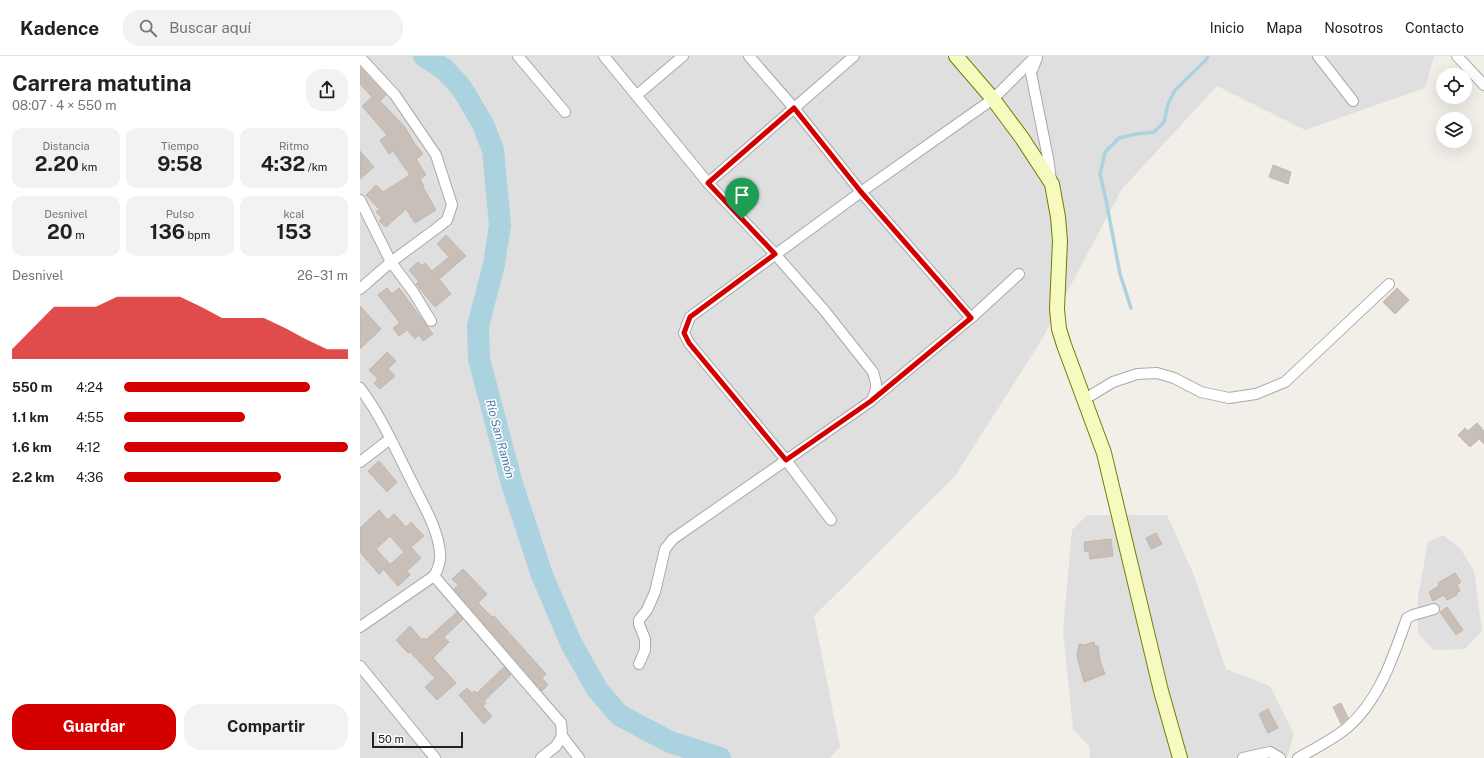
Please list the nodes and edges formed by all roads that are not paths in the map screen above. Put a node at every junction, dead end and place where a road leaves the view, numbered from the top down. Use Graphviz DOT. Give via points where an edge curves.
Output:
graph roads {
  1 [pos="518,56"];
  2 [pos="604,56"];
  3 [pos="683,56"];
  4 [pos="749,56"];
  5 [pos="854,56"];
  6 [pos="956,56"];
  7 [pos="1037,56"];
  8 [pos="1318,56"];
  9 [pos="1457,56"];
  10 [pos="360,57"];
  11 [pos="1484,84"];
  12 [pos="637,95"];
  13 [pos="993,99"];
  14 [pos="1353,101"];
  15 [pos="794,108"];
  16 [pos="565,112"];
  17 [pos="708,183"];
  18 [pos="1052,184"];
  19 [pos="861,192"];
  20 [pos="360,200"];
  21 [pos="775,254"];
  22 [pos="391,262"];
  23 [pos="1019,274"];
  24 [pos="1389,284"];
  25 [pos="360,289"];
  26 [pos="971,318"];
  27 [pos="431,321"];
  28 [pos="360,388"];
  29 [pos="1085,399"];
  30 [pos="871,401"];
  31 [pos="390,439"];
  32 [pos="786,460"];
  33 [pos="360,462"];
  34 [pos="831,520"];
  35 [pos="434,576"];
  36 [pos="1434,610"];
  37 [pos="360,628"];
  38 [pos="639,664"];
  39 [pos="360,666"];
  40 [pos="562,736"];
  41 [pos="435,758"];
  42 [pos="541,758"];
  43 [pos="579,758"];
  44 [pos="1180,758"];
  45 [pos="1243,758"];
  46 [pos="1280,758"];
  47 [pos="1298,758"];
  1 -- 16 [label="street"];
  2 -- 12 [label="street"];
  3 -- 12 [label="street"];
  4 -- 15 [label="street"];
  5 -- 15 [label="street"];
  6 -- 13 [label="main road"];
  7 -- 13 [label="street"];
  7 -- 18 [label="street" via="1031,73"];
  8 -- 14 [label="street"];
  9 -- 11 [label="street"];
  10 -- 22 [label="street" via="395,95 436,155 452,205 447,220"];
  12 -- 17 [label="street"];
  13 -- 18 [label="main road"];
  13 -- 19 [label="street"];
  15 -- 17 [label="street"];
  15 -- 19 [label="street"];
  17 -- 21 [label="street"];
  18 -- 29 [label="main road" via="1060,241 1057,309 1059,329"];
  19 -- 21 [label="street"];
  19 -- 26 [label="street"];
  20 -- 22 [label="street"];
  21 -- 30 [label="street" via="873,372 876,392"];
  21 -- 32 [label="street" via="690,317 684,333 689,343"];
  22 -- 25 [label="street"];
  22 -- 27 [label="street"];
  23 -- 26 [label="street"];
  24 -- 29 [label="street" via="1285,382 1256,394 1222,397 1201,392 1174,378 1157,373 1136,374 1112,382"];
  26 -- 30 [label="street"];
  28 -- 31 [label="street"];
  29 -- 44 [label="main road" via="1104,453 1161,691"];
  30 -- 32 [label="street"];
  31 -- 33 [label="street"];
  31 -- 35 [label="street" via="436,531 441,554"];
  32 -- 34 [label="street"];
  32 -- 38 [label="street" via="673,539 665,549 655,592 639,624 645,650"];
  35 -- 37 [label="street"];
  35 -- 40 [label="street" via="561,724"];
  36 -- 47 [label="street" via="1407,618 1389,666 1371,701 1347,727"];
  39 -- 41 [label="street"];
  40 -- 42 [label="street" via="556,746"];
  40 -- 43 [label="street"];
  45 -- 46 [label="street" via="1270,752"];
}
